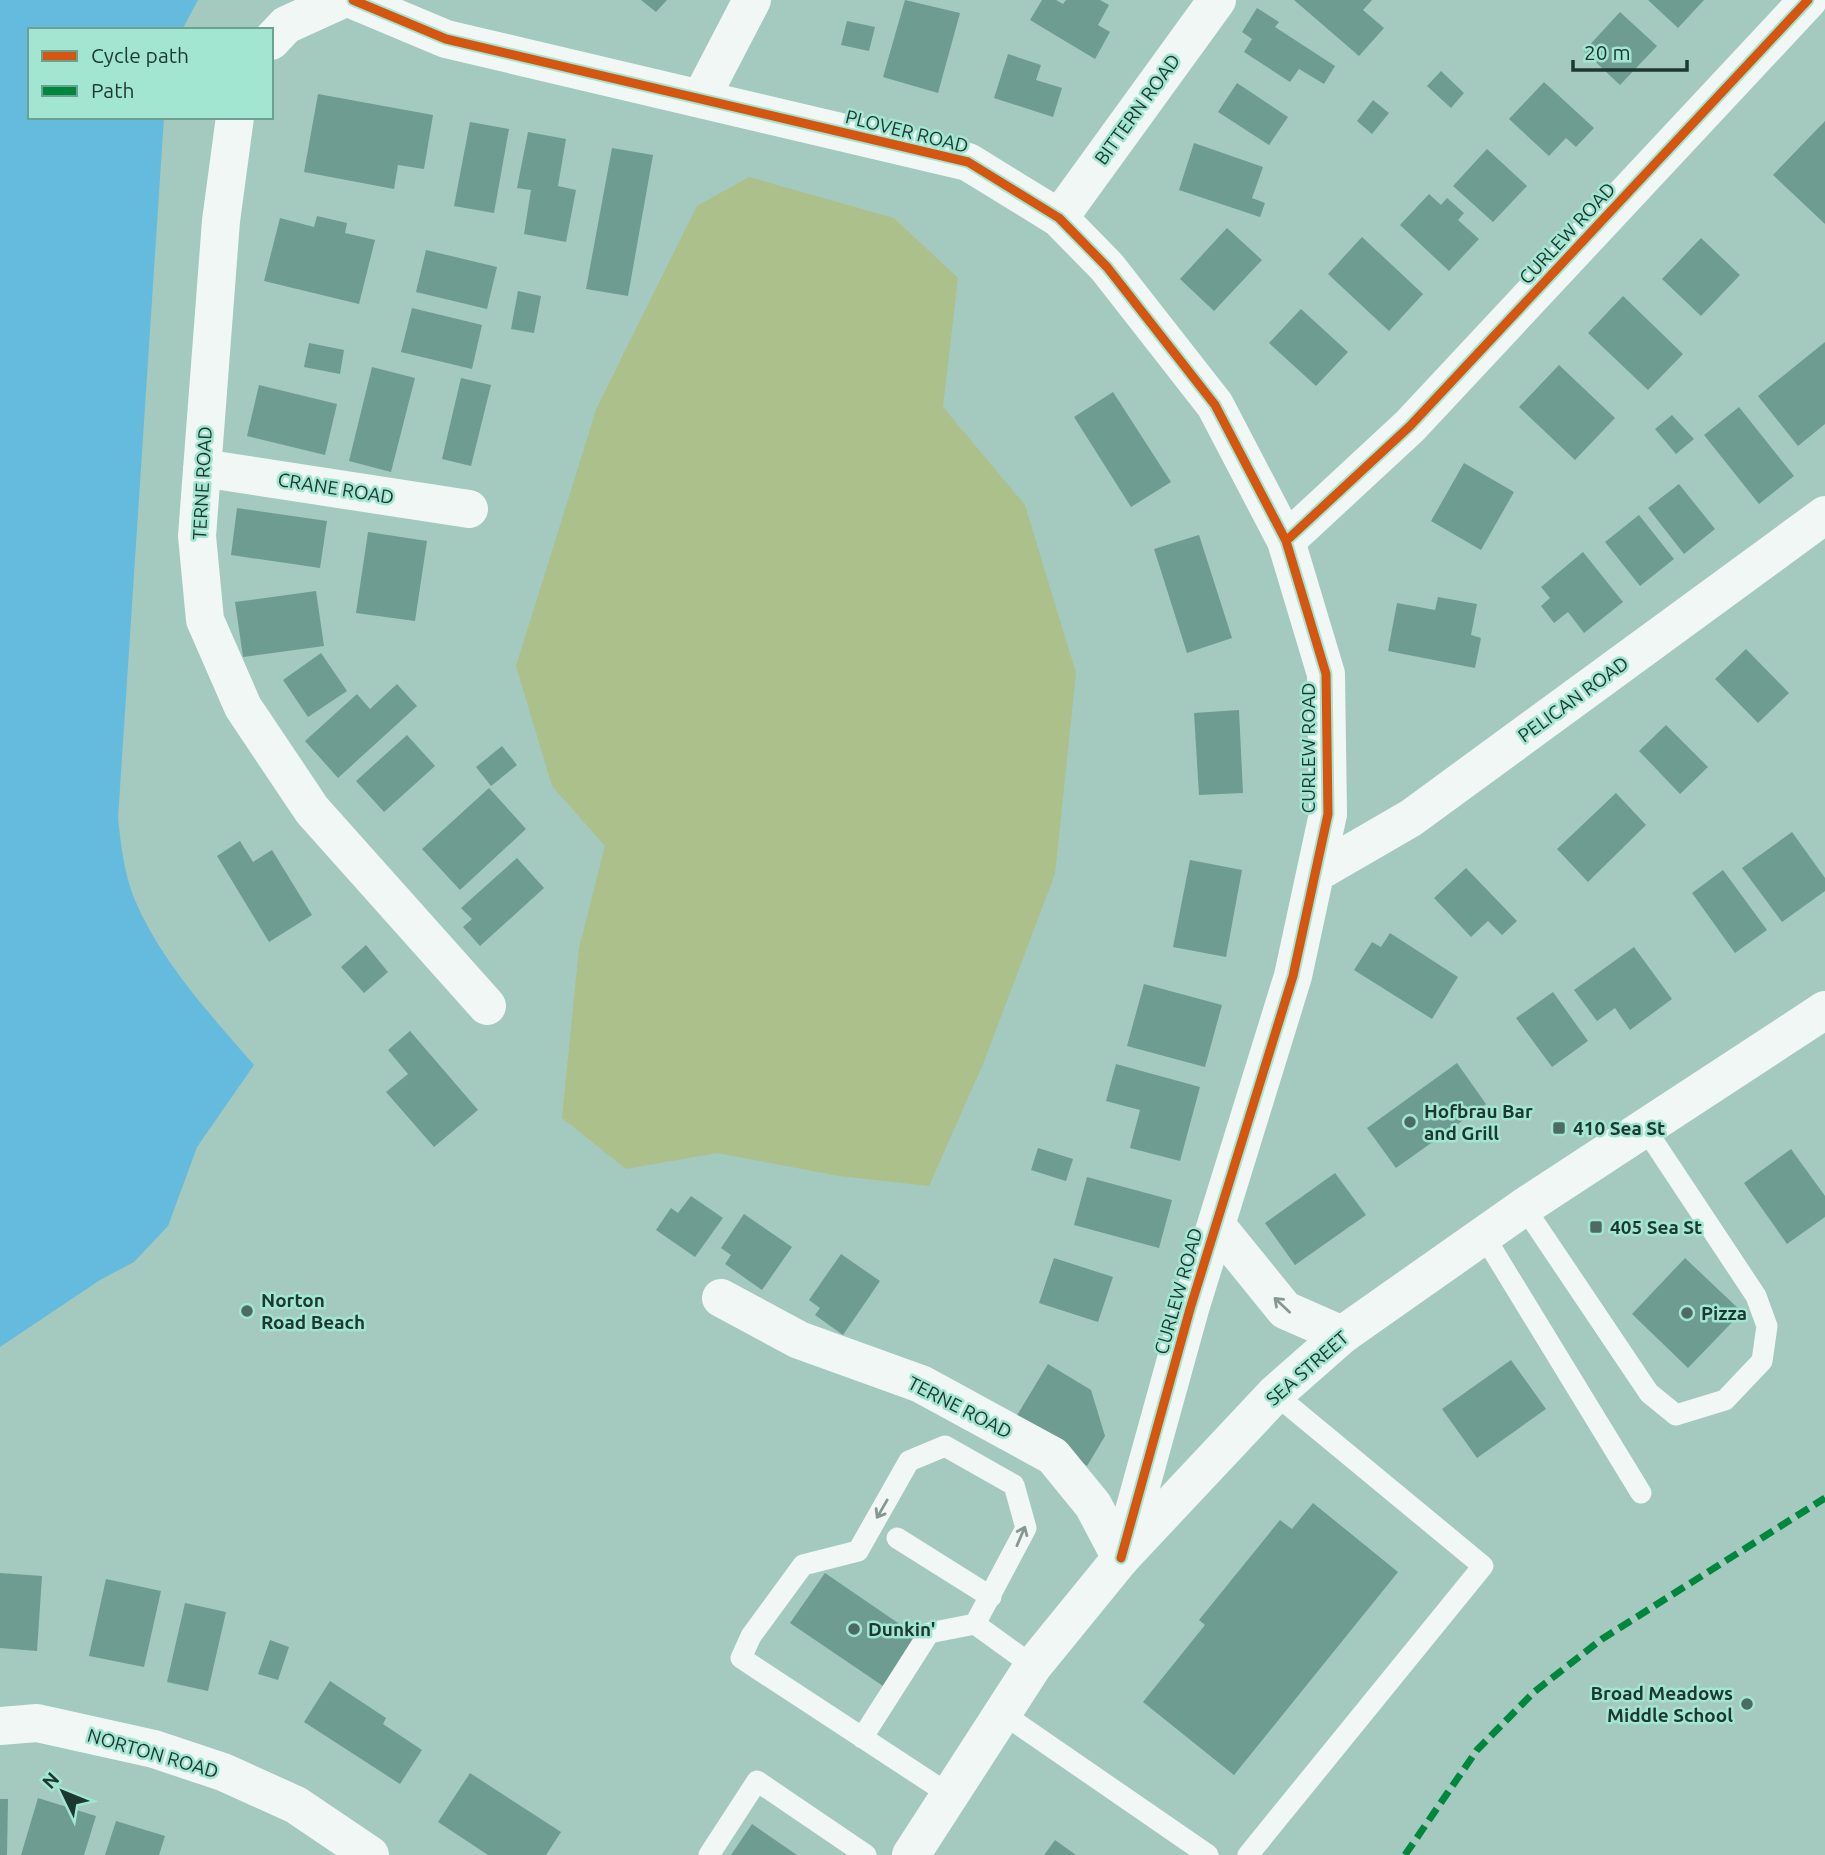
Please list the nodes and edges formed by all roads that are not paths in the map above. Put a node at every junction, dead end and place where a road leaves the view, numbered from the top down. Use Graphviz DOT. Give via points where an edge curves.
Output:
graph roads {
  1 [pos="341,0"];
  2 [pos="353,0"];
  3 [pos="752,0"];
  4 [pos="1217,0"];
  5 [pos="1808,0"];
  6 [pos="273,39"];
  7 [pos="701,98"];
  8 [pos="235,119"];
  9 [pos="1059,218"];
  10 [pos="202,468"];
  11 [pos="469,509"];
  12 [pos="1825,515"];
  13 [pos="1286,541"];
  14 [pos="1315,873"];
  15 [pos="487,1006"];
  16 [pos="1825,1010"];
  17 [pos="1644,1127"];
  18 [pos="1524,1207"];
  19 [pos="1216,1225"];
  20 [pos="1484,1237"];
  21 [pos="737,1306"];
  22 [pos="1342,1335"];
  23 [pos="1275,1394"];
  24 [pos="1641,1493"];
  25 [pos="897,1538"];
  26 [pos="1121,1558"];
  27 [pos="991,1597"];
  28 [pos="975,1625"];
  29 [pos="1033,1666"];
  30 [pos="1002,1713"];
  31 [pos="0,1726"];
  32 [pos="862,1738"];
  33 [pos="950,1795"];
  34 [pos="370,1855"];
  35 [pos="709,1855"];
  36 [pos="866,1855"];
  37 [pos="911,1855"];
  38 [pos="1208,1855"];
  39 [pos="1248,1855"];
  1 -- 6 [label="street" via="286,25"];
  2 -- 7 [label="street, PLOVER ROAD" via="446,39"];
  3 -- 7 [label="street"];
  4 -- 9 [label="street, BITTERN ROAD"];
  5 -- 13 [label="street, CURLEW ROAD" via="1410,426"];
  7 -- 9 [label="street, PLOVER ROAD" via="968,162"];
  8 -- 10 [label="street, TERNE ROAD" via="220,221"];
  9 -- 13 [label="street, PLOVER ROAD" via="1107,267 1215,405"];
  10 -- 11 [label="street, CRANE ROAD"];
  10 -- 15 [label="street, TERNE ROAD" via="197,536 205,620 243,707 312,810"];
  12 -- 14 [label="street, PELICAN ROAD" via="1411,818"];
  13 -- 14 [label="street, CURLEW ROAD" via="1326,674 1328,814"];
  14 -- 19 [label="street, CURLEW ROAD" via="1293,976"];
  16 -- 17 [label="street, SEA STREET"];
  17 -- 18 [label="street, SEA STREET"];
  17 -- 18 [label="lane" via="1756,1296 1768,1326 1762,1361 1724,1400 1676,1415 1649,1392"];
  18 -- 20 [label="street, SEA STREET"];
  22 -- 19 [label="street, CURLEW ROAD, one-way" via="1284,1310"];
  19 -- 26 [label="street, CURLEW ROAD"];
  20 -- 22 [label="street, SEA STREET"];
  20 -- 24 [label="lane"];
  21 -- 26 [label="street, TERNE ROAD" via="799,1340 921,1384 1053,1456 1093,1506"];
  22 -- 23 [label="street, SEA STREET"];
  23 -- 26 [label="street, SEA STREET"];
  23 -- 39 [label="lane" via="1483,1566"];
  25 -- 27 [label="lane"];
  26 -- 29 [label="street, SEA STREET"];
  27 -- 28 [label="lane"];
  27 -- 32 [label="lane, one-way" via="1026,1528 1014,1485 945,1446 909,1461 858,1551 803,1565 751,1636 741,1658"];
  28 -- 29 [label="lane"];
  28 -- 32 [label="lane" via="929,1633"];
  29 -- 30 [label="street, SEA STREET"];
  30 -- 33 [label="street, SEA STREET"];
  30 -- 38 [label="lane"];
  31 -- 34 [label="street, NORTON ROAD" via="37,1723 154,1749 223,1772 296,1805"];
  32 -- 33 [label="lane"];
  33 -- 37 [label="street, SEA STREET"];
  35 -- 36 [label="lane" via="757,1781"];
}
